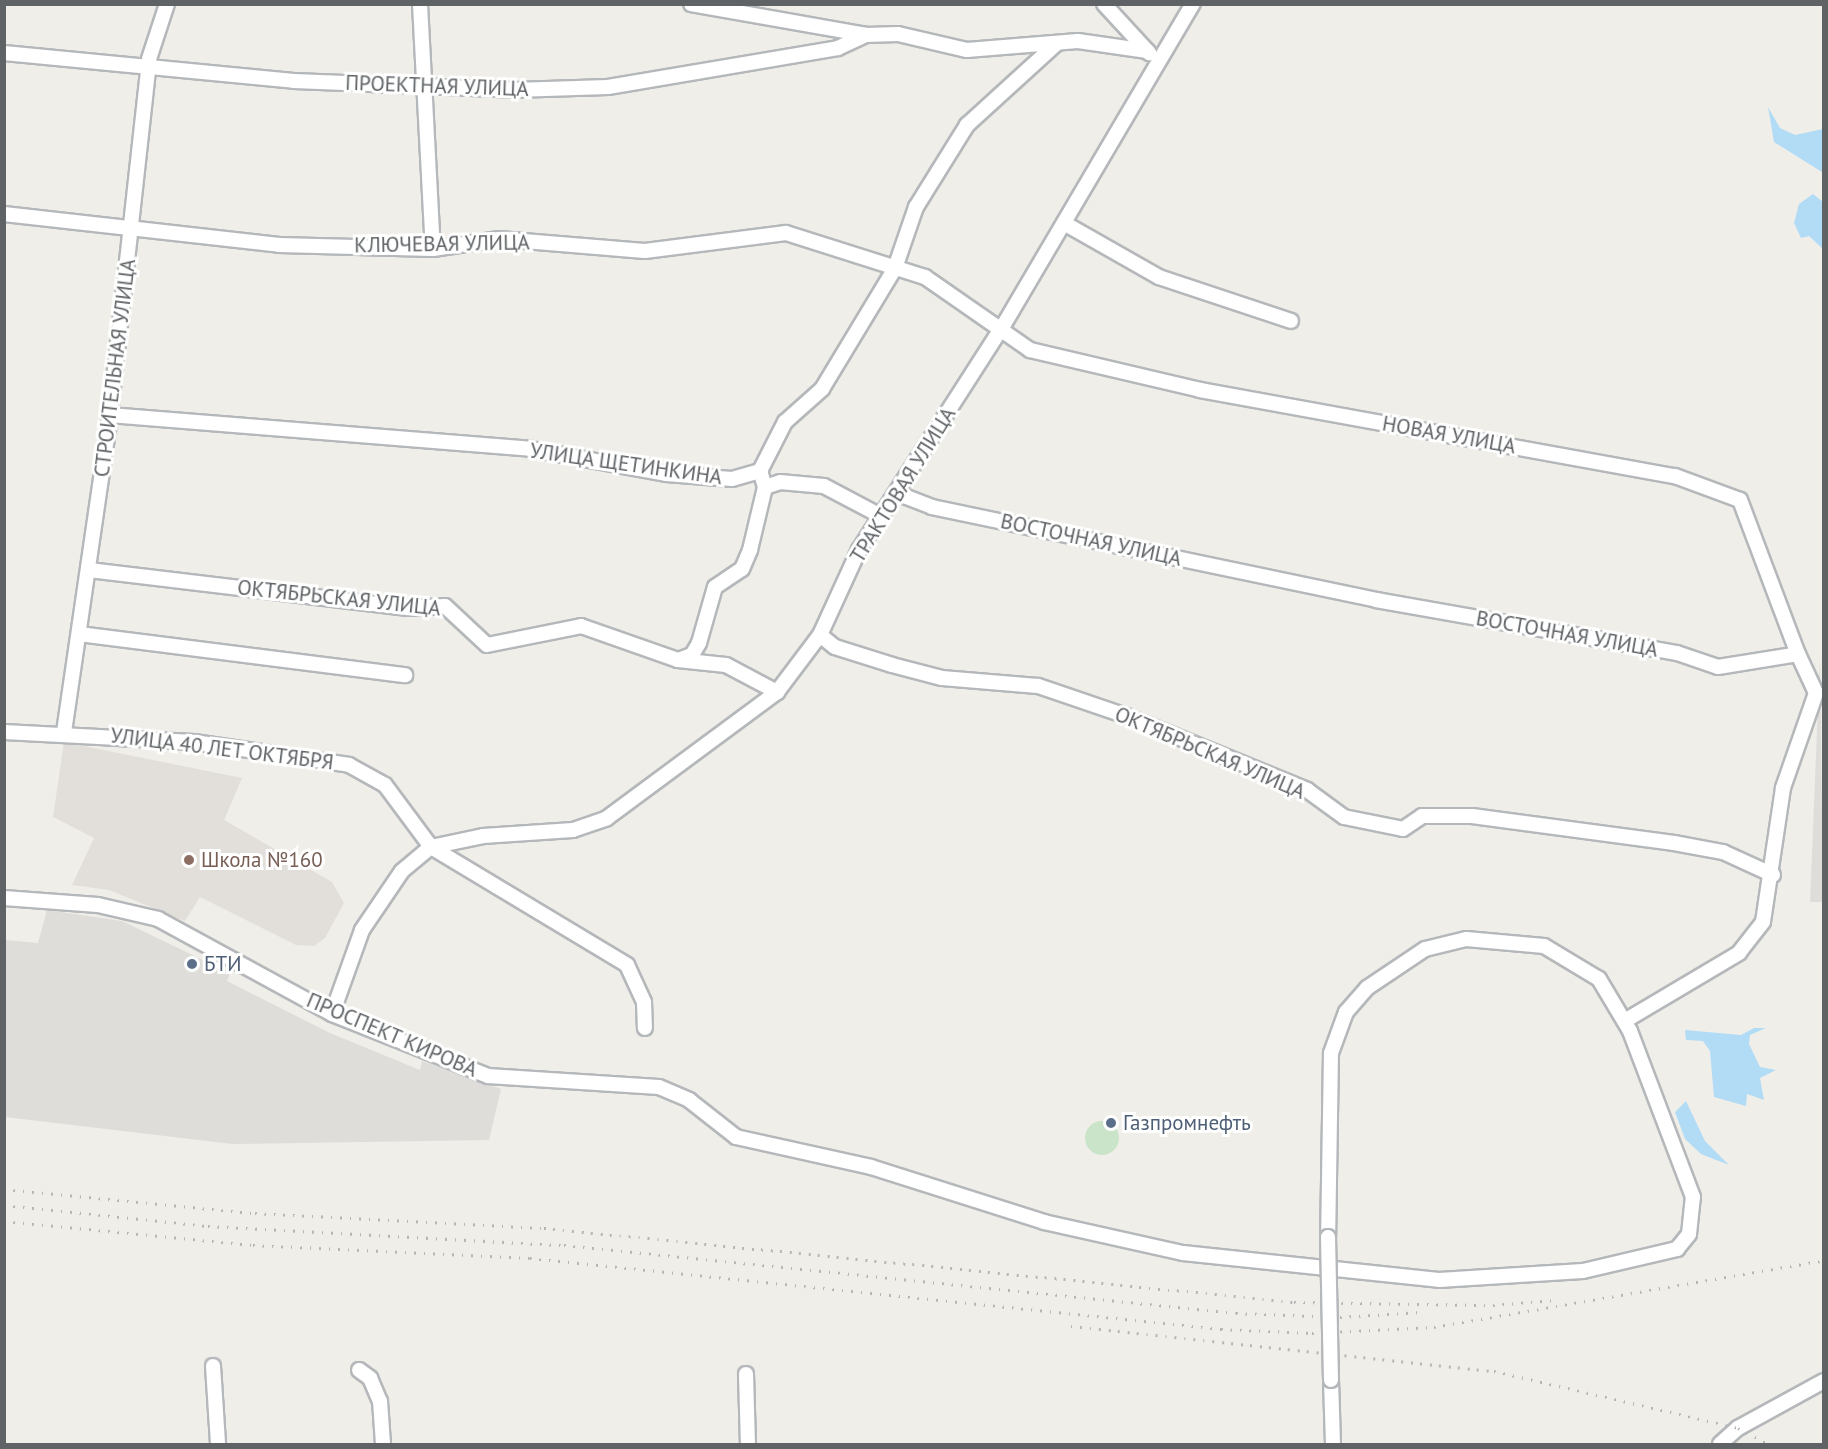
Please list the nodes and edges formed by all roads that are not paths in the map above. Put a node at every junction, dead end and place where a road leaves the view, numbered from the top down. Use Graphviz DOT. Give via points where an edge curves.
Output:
graph roads {
  1 [pos="167,4"];
  2 [pos="420,4"];
  3 [pos="691,4"];
  4 [pos="1193,4"];
  5 [pos="1111,6"];
  6 [pos="866,35"];
  7 [pos="1056,44"];
  8 [pos="1147,51"];
  9 [pos="4,53"];
  10 [pos="1159,61"];
  11 [pos="148,66"];
  12 [pos="426,88"];
  13 [pos="4,214"];
  14 [pos="1064,223"];
  15 [pos="131,228"];
  16 [pos="433,249"];
  17 [pos="895,268"];
  18 [pos="1291,321"];
  19 [pos="1003,326"];
  20 [pos="110,415"];
  21 [pos="760,471"];
  22 [pos="765,487"];
  23 [pos="896,493"];
  24 [pos="881,516"];
  25 [pos="89,570"];
  26 [pos="79,634"];
  27 [pos="820,635"];
  28 [pos="1798,654"];
  29 [pos="678,660"];
  30 [pos="405,675"];
  31 [pos="777,692"];
  32 [pos="4,732"];
  33 [pos="64,732"];
  34 [pos="431,847"];
  35 [pos="1773,875"];
  36 [pos="4,898"];
  37 [pos="332,1014"];
  38 [pos="1626,1020"];
  39 [pos="645,1028"];
  40 [pos="213,1366"];
  41 [pos="359,1370"];
  42 [pos="746,1374"];
  43 [pos="1824,1381"];
  44 [pos="218,1444"];
  45 [pos="383,1444"];
  46 [pos="748,1444"];
  47 [pos="1334,1444"];
  48 [pos="1720,1444"];
  1 -- 11 [label="street, СТРОИТЕЛЬНАЯ УЛИЦА"];
  2 -- 12 [label="street"];
  3 -- 6 [label="street"];
  4 -- 10 [label="street, ТРАКТОВАЯ УЛИЦА"];
  5 -- 8 [label="street"];
  6 -- 7 [label="street" via="898,34 967,50"];
  6 -- 12 [label="street, ПРОЕКТНАЯ УЛИЦА" via="838,48 608,87"];
  7 -- 8 [label="street" via="1078,41"];
  7 -- 17 [label="street" via="967,124 916,207"];
  8 -- 10 [label="street"];
  9 -- 11 [label="street, ПРОЕКТНАЯ УЛИЦА"];
  10 -- 14 [label="street, ТРАКТОВАЯ УЛИЦА"];
  11 -- 12 [label="street, ПРОЕКТНАЯ УЛИЦА"];
  11 -- 15 [label="street, СТРОИТЕЛЬНАЯ УЛИЦА"];
  12 -- 16 [label="street"];
  13 -- 15 [label="street, КЛЮЧЕВАЯ УЛИЦА"];
  14 -- 18 [label="street" via="1159,277"];
  14 -- 19 [label="street, ТРАКТОВАЯ УЛИЦА"];
  15 -- 16 [label="street, КЛЮЧЕВАЯ УЛИЦА" via="279,245"];
  15 -- 20 [label="street, СТРОИТЕЛЬНАЯ УЛИЦА"];
  16 -- 17 [label="street, КЛЮЧЕВАЯ УЛИЦА" via="499,239 645,251 786,233 853,250"];
  17 -- 19 [label="street, КЛЮЧЕВАЯ УЛИЦА" via="925,277"];
  17 -- 21 [label="street" via="822,389 786,422"];
  19 -- 23 [label="street, ТРАКТОВАЯ УЛИЦА"];
  19 -- 28 [label="street, НОВАЯ УЛИЦА" via="1030,350 1200,390 1675,476 1740,500"];
  20 -- 21 [label="street, УЛИЦА ЩЕТИНКИНА" via="530,450 666,474 732,479"];
  20 -- 25 [label="street, СТРОИТЕЛЬНАЯ УЛИЦА"];
  21 -- 22 [label="street"];
  22 -- 24 [label="street" via="780,482 824,486"];
  22 -- 29 [label="street" via="742,569 715,587 699,643 692,655"];
  23 -- 24 [label="street, ТРАКТОВАЯ УЛИЦА"];
  23 -- 28 [label="street, ВОСТОЧНАЯ УЛИЦА" via="955,512 1376,600 1677,653 1718,667"];
  24 -- 27 [label="street, ТРАКТОВАЯ УЛИЦА" via="859,550"];
  25 -- 26 [label="street, СТРОИТЕЛЬНАЯ УЛИЦА"];
  25 -- 29 [label="street, ОКТЯБРЬСКАЯ УЛИЦА" via="408,608 445,606 487,645 581,626"];
  26 -- 30 [label="street"];
  26 -- 33 [label="street, СТРОИТЕЛЬНАЯ УЛИЦА"];
  27 -- 31 [label="street, ТРАКТОВАЯ УЛИЦА"];
  27 -- 35 [label="street, ОКТЯБРЬСКАЯ УЛИЦА" via="835,647 892,665 942,678 1038,686 1126,716 1307,790 1344,817 1403,829 1422,816 1473,816 1674,843 1723,852"];
  28 -- 35 [label="street" via="1816,693 1783,788"];
  29 -- 31 [label="street, ОКТЯБРЬСКАЯ УЛИЦА" via="726,665"];
  31 -- 34 [label="street, ТРАКТОВАЯ УЛИЦА" via="607,818 573,830"];
  32 -- 33 [label="street, УЛИЦА 40 ЛЕТ ОКТЯБРЯ"];
  33 -- 34 [label="street, УЛИЦА 40 ЛЕТ ОКТЯБРЯ" via="194,742 349,765 385,785"];
  34 -- 37 [label="street" via="402,871 362,930"];
  34 -- 39 [label="street, УЛИЦА 40 ЛЕТ ОКТЯБРЯ" via="627,965 644,1002"];
  35 -- 38 [label="street" via="1763,922 1739,953"];
  36 -- 37 [label="street, ПРОСПЕКТ КИРОВА" via="98,905 158,919"];
  37 -- 38 [label="street, ПРОСПЕКТ КИРОВА" via="488,1076 659,1087 689,1100 736,1137 871,1167 1044,1222 1183,1252 1373,1276 1500,1280 1658,1255 1677,1250 1689,1234 1693,1197"];
  38 -- 47 [label="street, ПРОСПЕКТ КИРОВА, bridge" via="1599,979 1544,945 1466,939 1395,964 1347,1012 1331,1053 1328,1238"];
  40 -- 44 [label="street"];
  41 -- 45 [label="street" via="370,1378 380,1401"];
  42 -- 46 [label="street"];
  43 -- 48 [label="street" via="1738,1428"];
}
